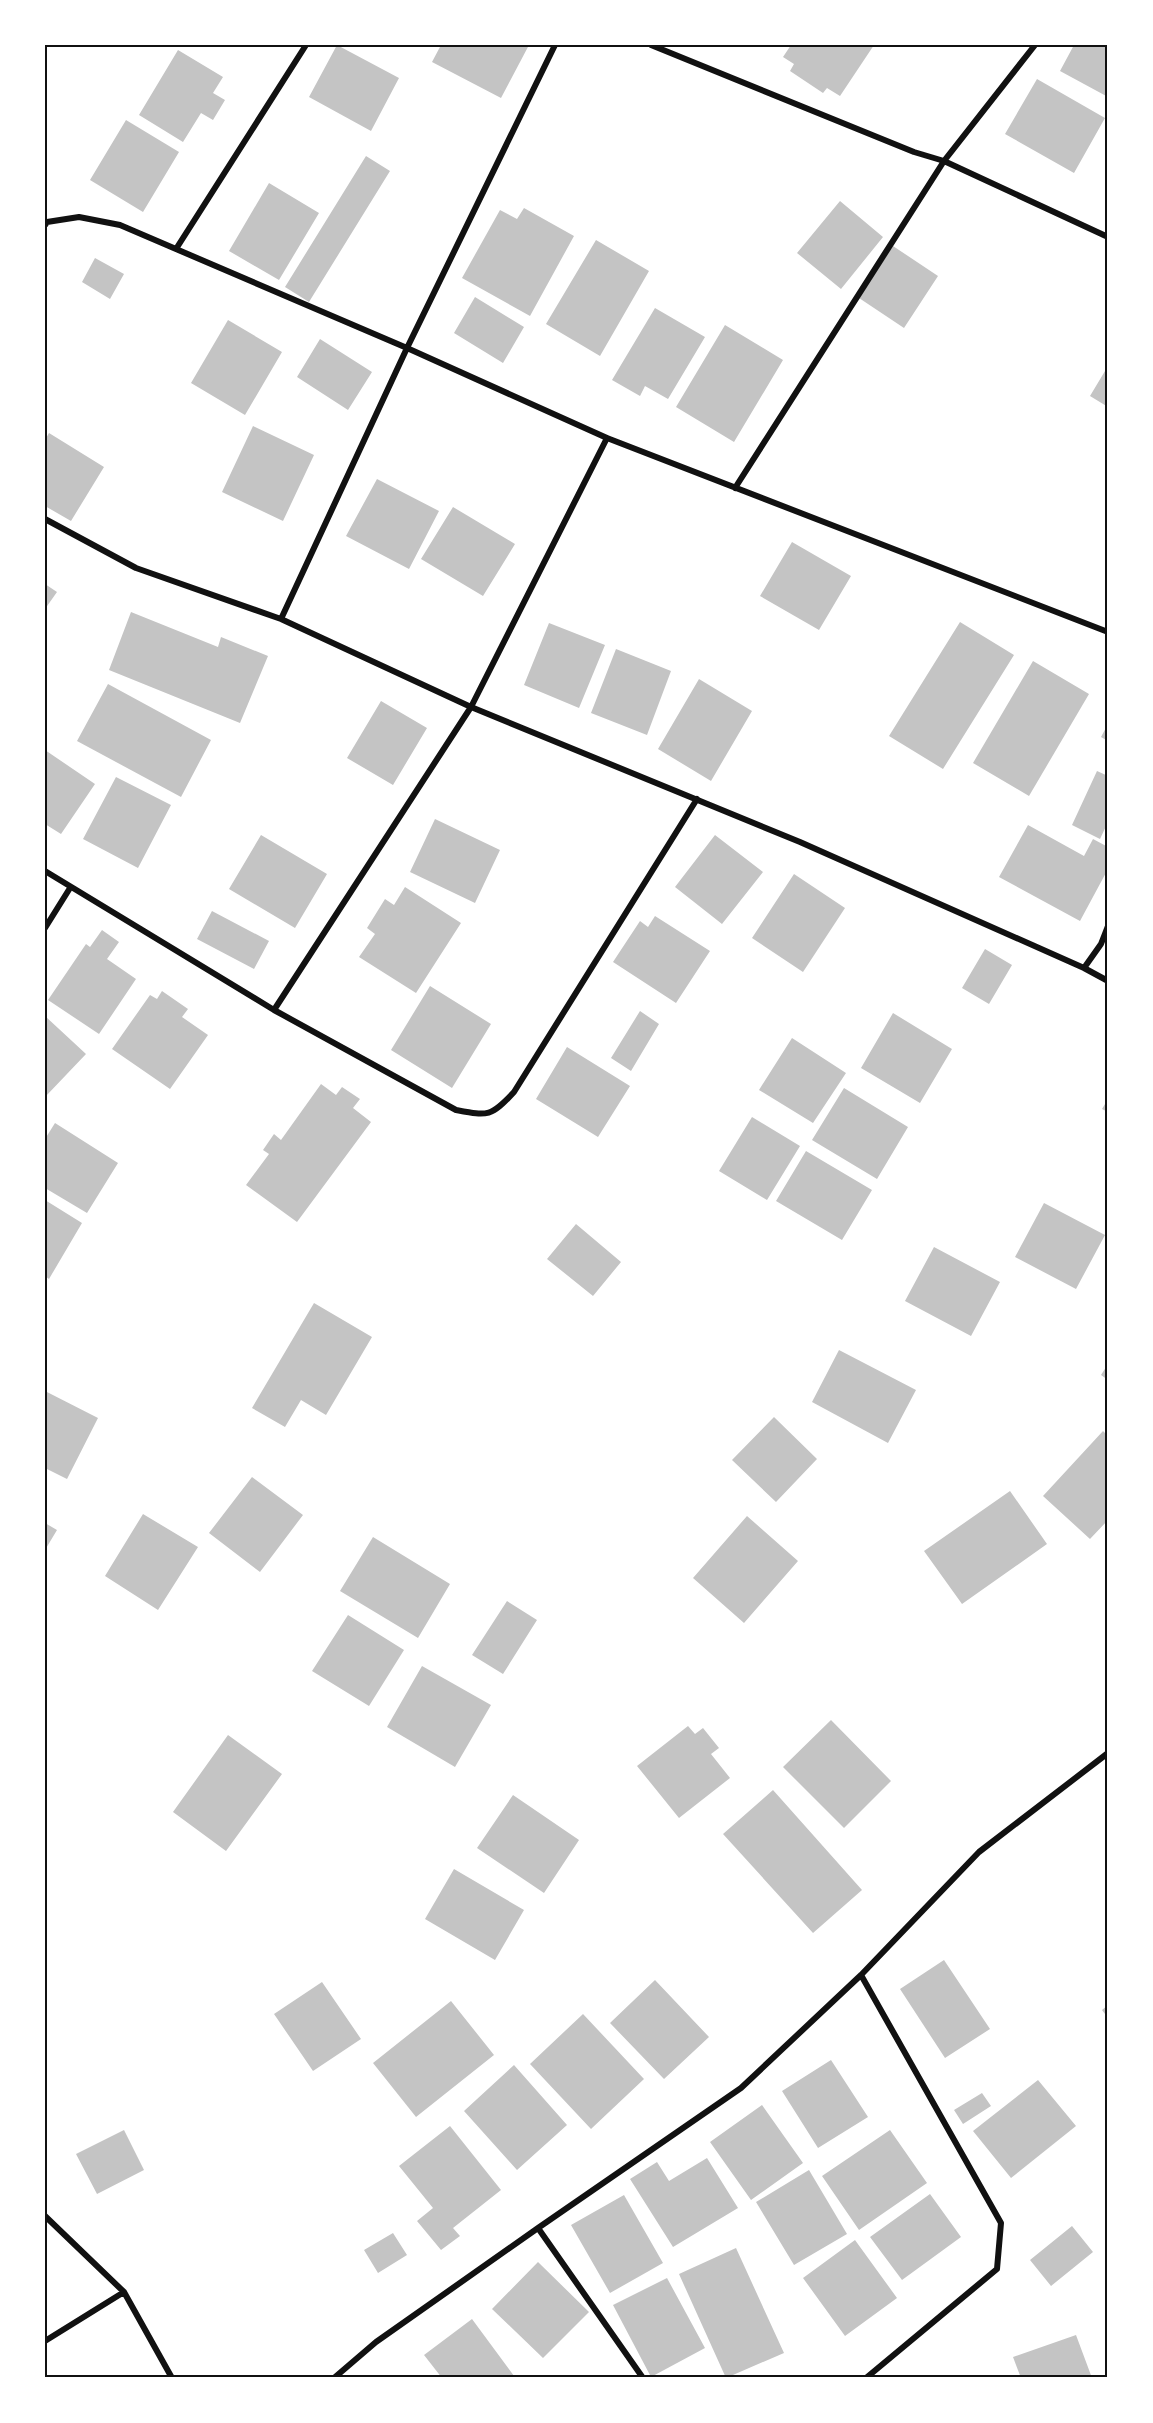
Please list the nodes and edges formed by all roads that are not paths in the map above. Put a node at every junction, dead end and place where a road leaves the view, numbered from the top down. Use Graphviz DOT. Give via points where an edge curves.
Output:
graph roads {
  1 [pos="306,45"];
  2 [pos="555,45"];
  3 [pos="651,45"];
  4 [pos="1035,45"];
  5 [pos="944,161"];
  6 [pos="45,225"];
  7 [pos="1108,237"];
  8 [pos="176,249"];
  9 [pos="406,348"];
  10 [pos="607,438"];
  11 [pos="735,488"];
  12 [pos="45,519"];
  13 [pos="281,619"];
  14 [pos="1108,632"];
  15 [pos="471,707"];
  16 [pos="698,799"];
  17 [pos="45,871"];
  18 [pos="70,888"];
  19 [pos="1108,926"];
  20 [pos="45,928"];
  21 [pos="1084,968"];
  22 [pos="1108,981"];
  23 [pos="274,1010"];
  24 [pos="1108,1753"];
  25 [pos="861,1975"];
  26 [pos="45,2216"];
  27 [pos="537,2228"];
  28 [pos="124,2292"];
  29 [pos="45,2340"];
  30 [pos="172,2378"];
  31 [pos="334,2378"];
  32 [pos="643,2378"];
  33 [pos="866,2378"];
  1 -- 8 [label="street"];
  2 -- 9 [label="street"];
  3 -- 5 [label="street"];
  4 -- 5 [label="street"];
  5 -- 7 [label="street"];
  5 -- 11 [label="street"];
  6 -- 8 [label="street" via="80,217 120,225"];
  8 -- 9 [label="street"];
  9 -- 10 [label="street"];
  9 -- 13 [label="street"];
  10 -- 11 [label="street"];
  10 -- 15 [label="street"];
  11 -- 14 [label="street"];
  12 -- 13 [label="street" via="136,568"];
  13 -- 15 [label="street"];
  15 -- 16 [label="street"];
  15 -- 23 [label="street"];
  16 -- 21 [label="street"];
  16 -- 23 [label="street" via="514,1092 497,1110 481,1115 456,1110"];
  17 -- 18 [label="street"];
  18 -- 20 [label="street"];
  18 -- 23 [label="street"];
  19 -- 21 [label="street"];
  21 -- 22 [label="street"];
  24 -- 25 [label="street" via="979,1852"];
  25 -- 27 [label="street" via="741,2088"];
  25 -- 33 [label="street" via="1001,2223 997,2269"];
  26 -- 28 [label="street"];
  27 -- 31 [label="street" via="376,2342"];
  27 -- 32 [label="street"];
  28 -- 29 [label="street"];
  28 -- 30 [label="street"];
}
